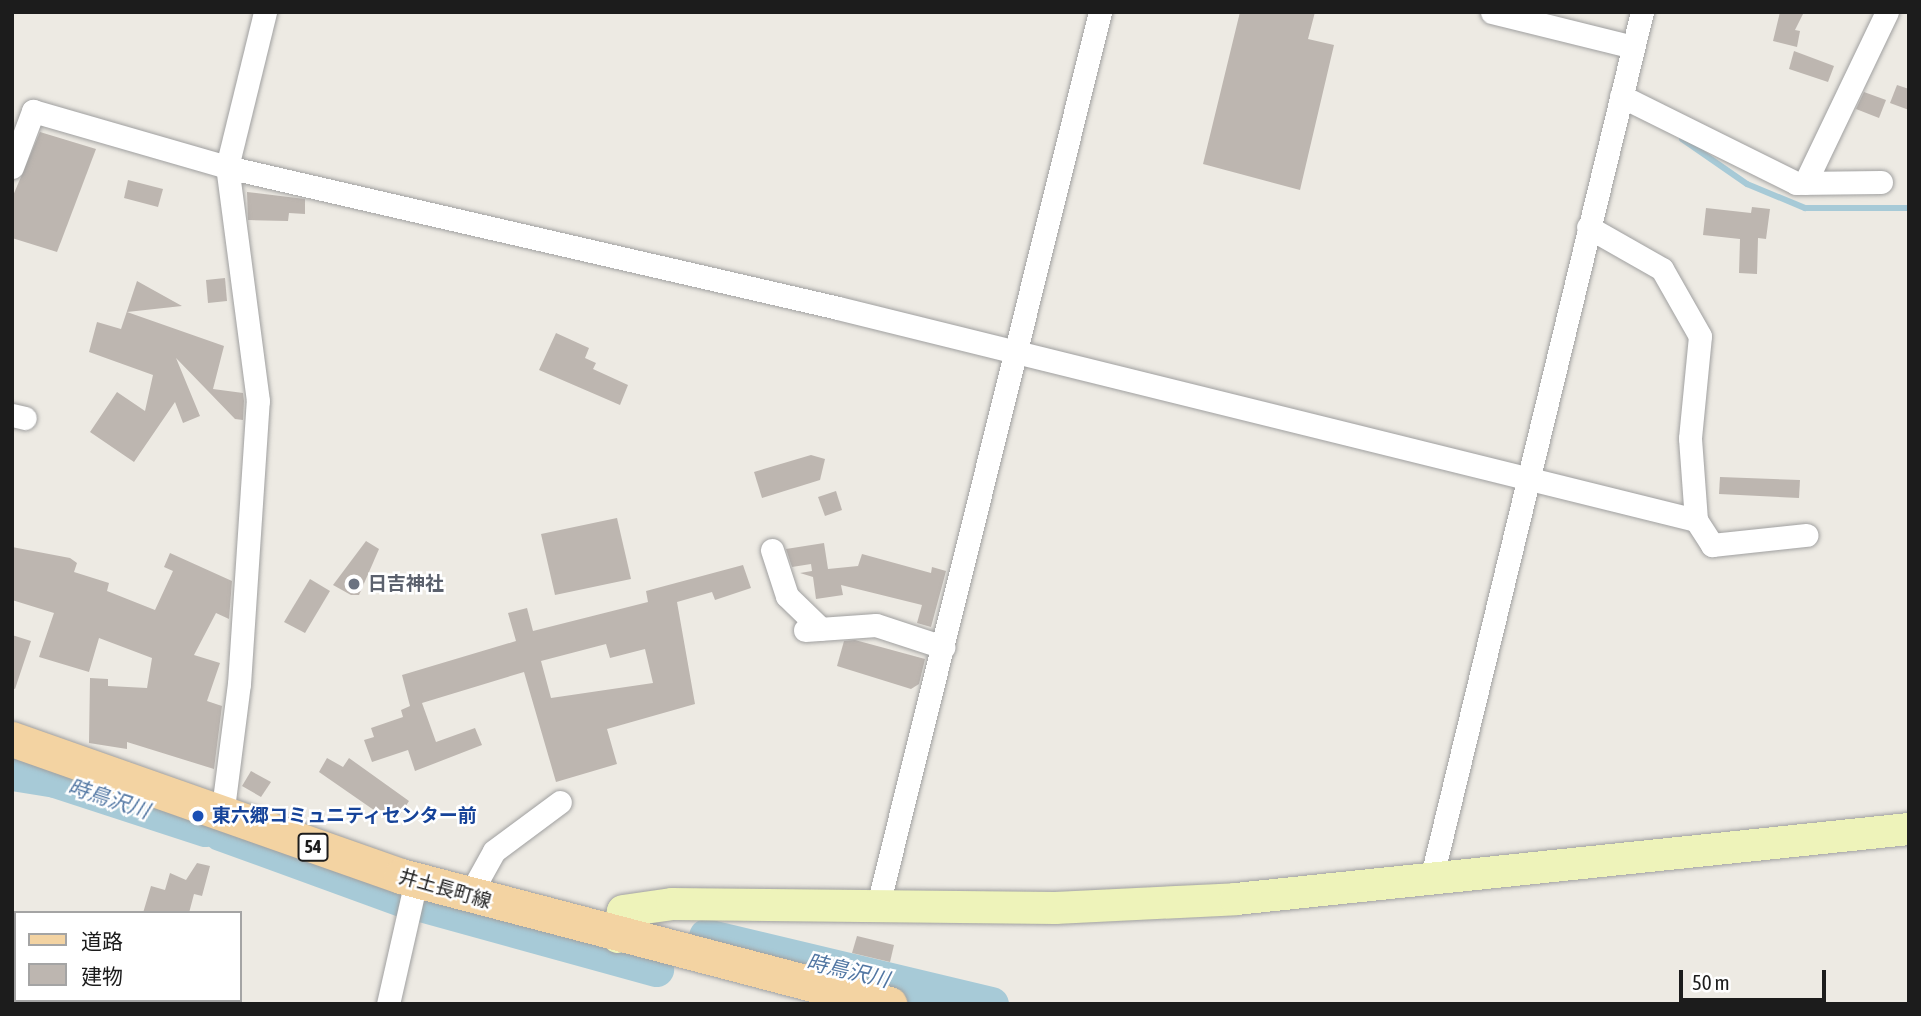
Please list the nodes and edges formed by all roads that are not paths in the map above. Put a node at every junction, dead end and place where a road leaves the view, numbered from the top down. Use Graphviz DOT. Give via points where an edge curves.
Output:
graph roads {
  1 [pos="265,12"];
  2 [pos="1100,12"];
  3 [pos="1492,12"];
  4 [pos="1642,12"];
  5 [pos="1887,12"];
  6 [pos="1633,47"];
  7 [pos="1621,96"];
  8 [pos="12,167"];
  9 [pos="227,167"];
  10 [pos="1881,182"];
  11 [pos="1805,183"];
  12 [pos="1588,227"];
  13 [pos="1017,356"];
  14 [pos="1524,481"];
  15 [pos="1696,520"];
  16 [pos="1806,535"];
  17 [pos="772,550"];
  18 [pos="943,647"];
  19 [pos="12,739"];
  20 [pos="560,802"];
  21 [pos="222,816"];
  22 [pos="1909,829"];
  23 [pos="1431,880"];
  24 [pos="416,881"];
  25 [pos="469,896"];
  26 [pos="877,909"];
  27 [pos="618,937"];
  28 [pos="388,1004"];
  29 [pos="889,1004"];
  1 -- 9 [label="street"];
  2 -- 13 [label="street"];
  3 -- 6 [label="street"];
  4 -- 6 [label="street"];
  5 -- 11 [label="street"];
  6 -- 7 [label="street"];
  7 -- 11 [label="street" via="1767,172"];
  7 -- 12 [label="street"];
  8 -- 9 [label="street" via="33,111"];
  9 -- 13 [label="street"];
  9 -- 21 [label="street" via="258,401 239,684"];
  10 -- 11 [label="street"];
  12 -- 14 [label="street"];
  12 -- 15 [label="street" via="1662,270 1700,335 1690,438"];
  13 -- 14 [label="street"];
  13 -- 18 [label="street"];
  14 -- 15 [label="street"];
  14 -- 23 [label="street"];
  15 -- 16 [label="street" via="1712,545"];
  17 -- 18 [label="street" via="787,596 813,629 876,625"];
  18 -- 26 [label="street"];
  19 -- 21 [label="main road, 井土長町線 / 54"];
  20 -- 25 [label="street" via="494,851"];
  21 -- 24 [label="main road, 井土長町線 / 54"];
  22 -- 23 [label="street"];
  23 -- 26 [label="street" via="1236,899"];
  24 -- 25 [label="main road, 井土長町線 / 54"];
  24 -- 28 [label="street"];
  25 -- 27 [label="main road, 井土長町線 / 54"];
  26 -- 27 [label="street" via="672,904 623,911"];
  27 -- 29 [label="main road, 井土長町線 / 54"];
}
